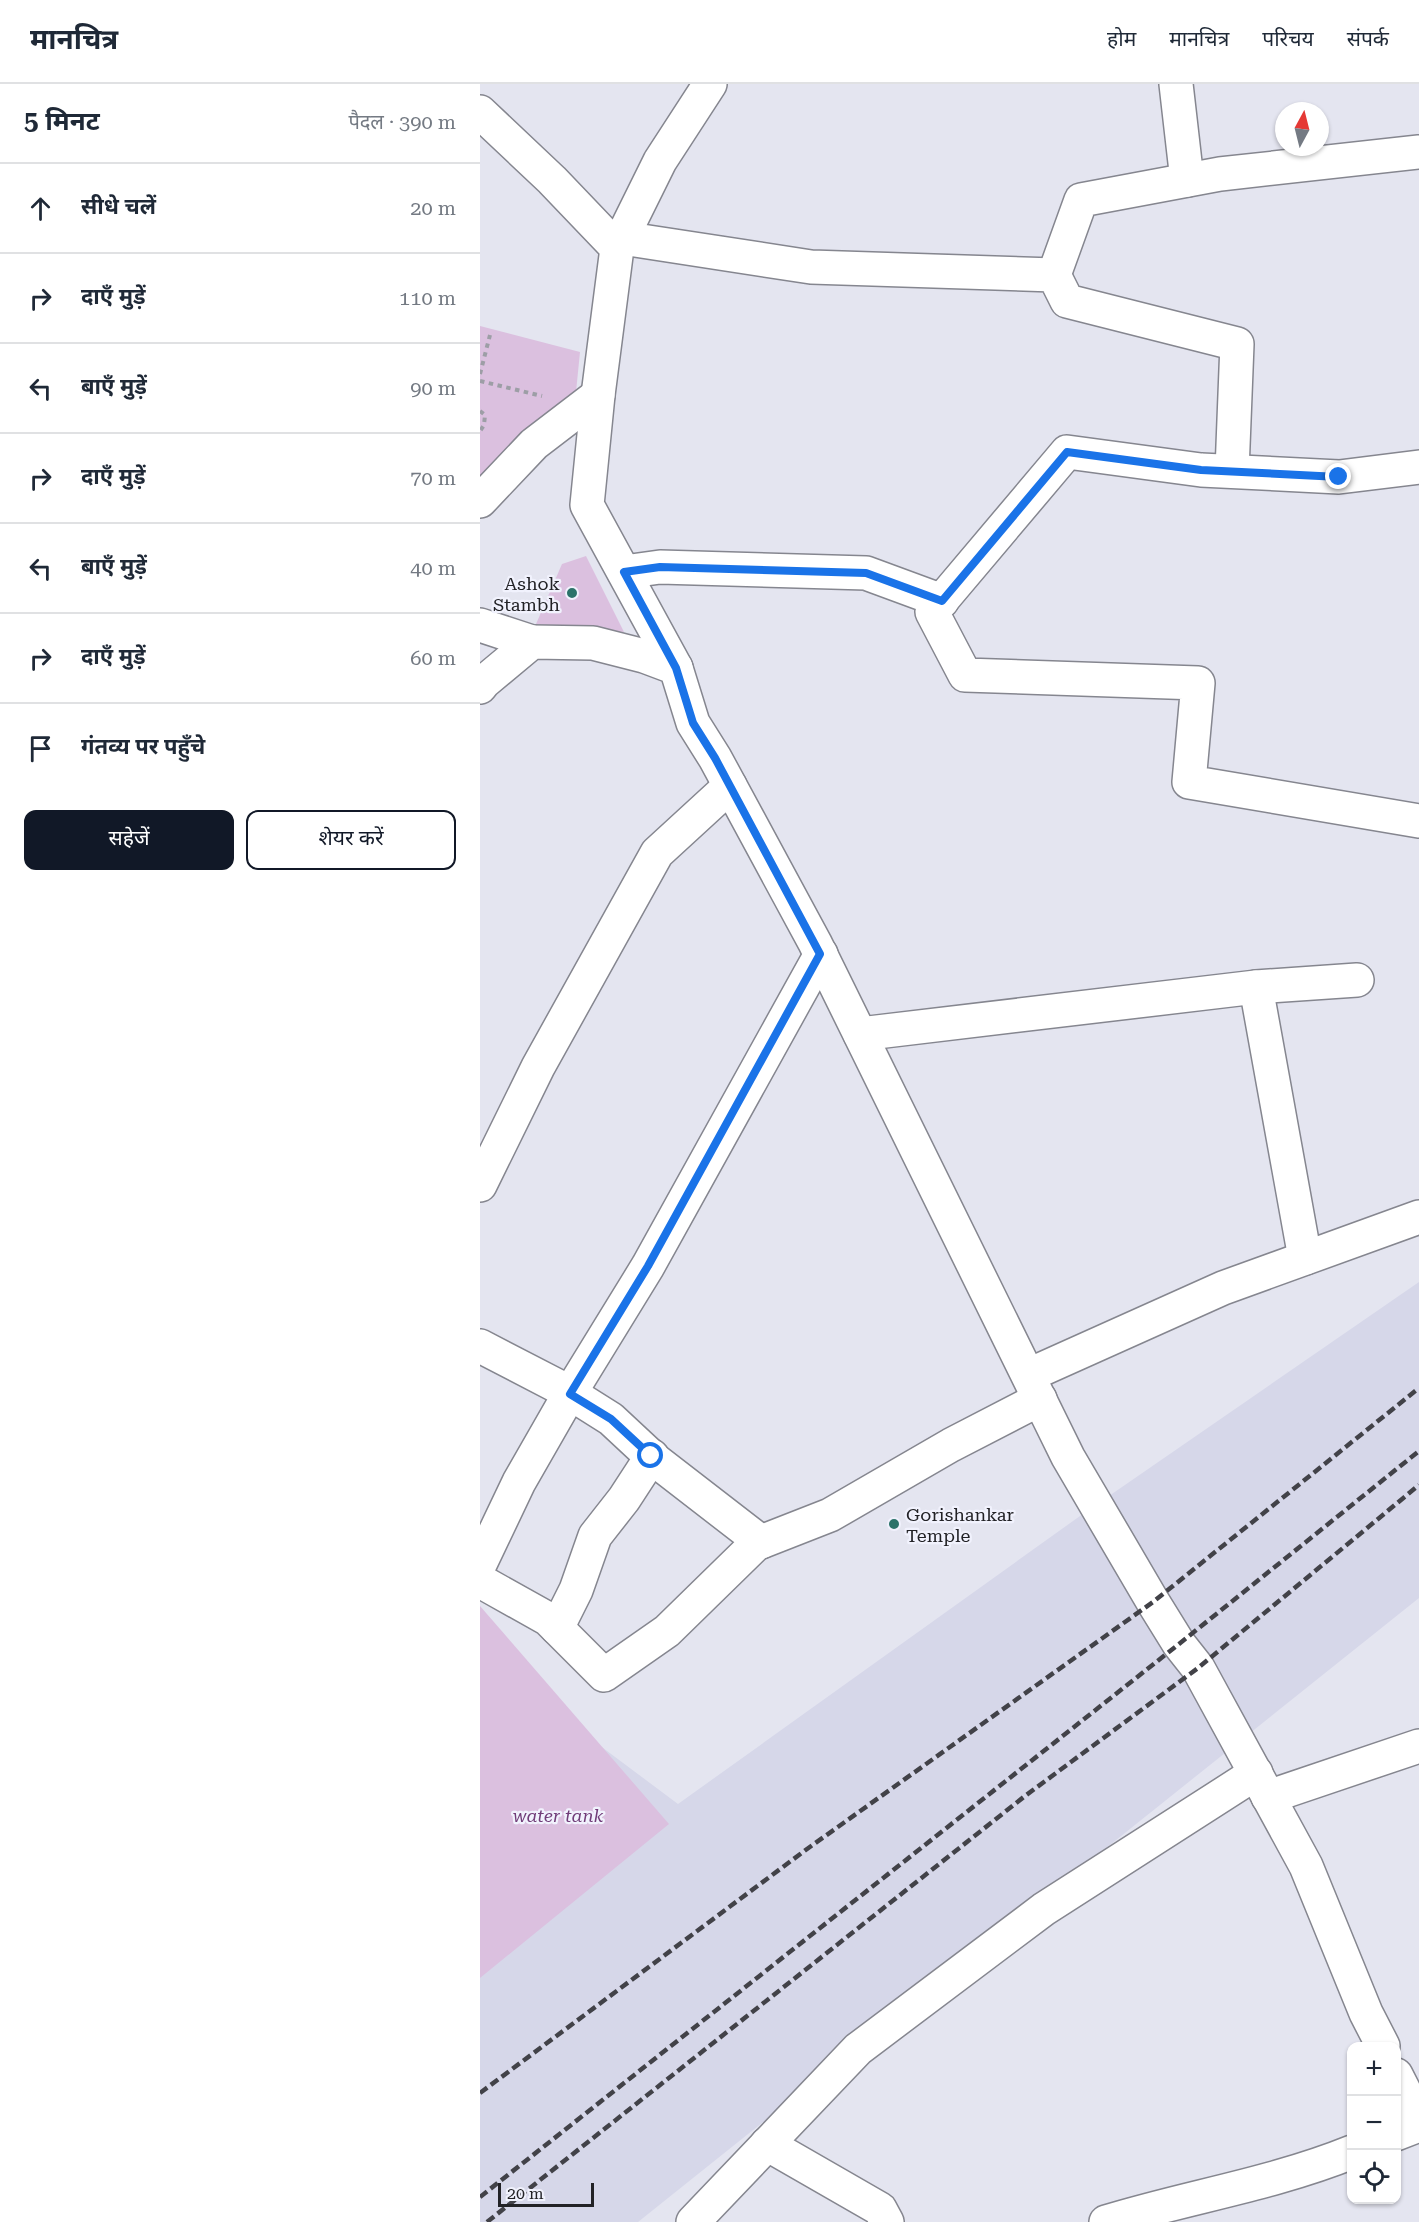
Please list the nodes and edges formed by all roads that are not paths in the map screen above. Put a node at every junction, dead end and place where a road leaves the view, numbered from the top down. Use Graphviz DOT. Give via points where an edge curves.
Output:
graph roads {
  1 [pos="710,84"];
  2 [pos="1176,84"];
  3 [pos="480,112"];
  4 [pos="1419,152"];
  5 [pos="1187,180"];
  6 [pos="620,243"];
  7 [pos="1054,275"];
  8 [pos="591,401"];
  9 [pos="1419,467"];
  10 [pos="1232,471"];
  11 [pos="480,501"];
  12 [pos="624,572"];
  13 [pos="942,601"];
  14 [pos="480,625"];
  15 [pos="532,642"];
  16 [pos="676,668"];
  17 [pos="480,687"];
  18 [pos="723,772"];
  19 [pos="1419,821"];
  20 [pos="820,954"];
  21 [pos="1357,980"];
  22 [pos="1256,987"];
  23 [pos="860,1034"];
  24 [pos="480,1185"];
  25 [pos="1419,1217"];
  26 [pos="1305,1258"];
  27 [pos="480,1346"];
  28 [pos="1035,1387"];
  29 [pos="570,1394"];
  30 [pos="651,1456"];
  31 [pos="761,1542"];
  32 [pos="480,1564"];
  33 [pos="480,1581"];
  34 [pos="557,1628"];
  35 [pos="1419,1746"];
  36 [pos="1262,1785"];
  37 [pos="1381,2042"];
  38 [pos="1401,2085"];
  39 [pos="1419,2120"];
  40 [pos="1419,2125"];
  41 [pos="1401,2132"];
  42 [pos="767,2144"];
  43 [pos="1347,2154"];
  44 [pos="693,2222"];
  45 [pos="886,2222"];
  46 [pos="1106,2222"];
  1 -- 6 [label="street" via="660,161"];
  2 -- 5 [label="street"];
  3 -- 6 [label="street"];
  4 -- 5 [label="street"];
  5 -- 7 [label="street" via="1081,200"];
  6 -- 7 [label="street" via="811,267"];
  6 -- 8 [label="street"];
  7 -- 10 [label="street" via="1067,300 1237,344"];
  8 -- 11 [label="street" via="534,444"];
  8 -- 12 [label="street" via="587,505"];
  9 -- 10 [label="street" via="1339,477"];
  10 -- 13 [label="street" via="1067,452"];
  12 -- 13 [label="street" via="660,567 866,573"];
  12 -- 16 [label="street"];
  13 -- 19 [label="street" via="932,612 965,675 1198,683 1189,782"];
  14 -- 15 [label="street"];
  15 -- 16 [label="street" via="593,643"];
  15 -- 17 [label="street"];
  16 -- 18 [label="street" via="693,723"];
  18 -- 20 [label="street"];
  18 -- 24 [label="street" via="657,853 538,1067"];
  20 -- 23 [label="street"];
  20 -- 29 [label="street" via="648,1266"];
  21 -- 22 [label="street"];
  22 -- 23 [label="street"];
  22 -- 26 [label="street"];
  23 -- 28 [label="street"];
  25 -- 26 [label="street"];
  26 -- 28 [label="street" via="1223,1288"];
  27 -- 29 [label="street"];
  28 -- 31 [label="street" via="951,1445 830,1515"];
  28 -- 36 [label="street" via="1068,1457 1153,1602 1198,1668"];
  29 -- 30 [label="street" via="611,1419"];
  29 -- 32 [label="street" via="519,1482"];
  30 -- 31 [label="street"];
  30 -- 34 [label="street" via="595,1536 576,1590"];
  31 -- 34 [label="street" via="667,1631 604,1675"];
  33 -- 34 [label="street"];
  35 -- 36 [label="street"];
  36 -- 37 [label="street" via="1306,1866"];
  36 -- 42 [label="street" via="1044,1909 858,2049"];
  38 -- 39 [label="street"];
  40 -- 41 [label="street"];
  42 -- 44 [label="street"];
  42 -- 45 [label="street" via="880,2209"];
  43 -- 46 [label="street"];
}
